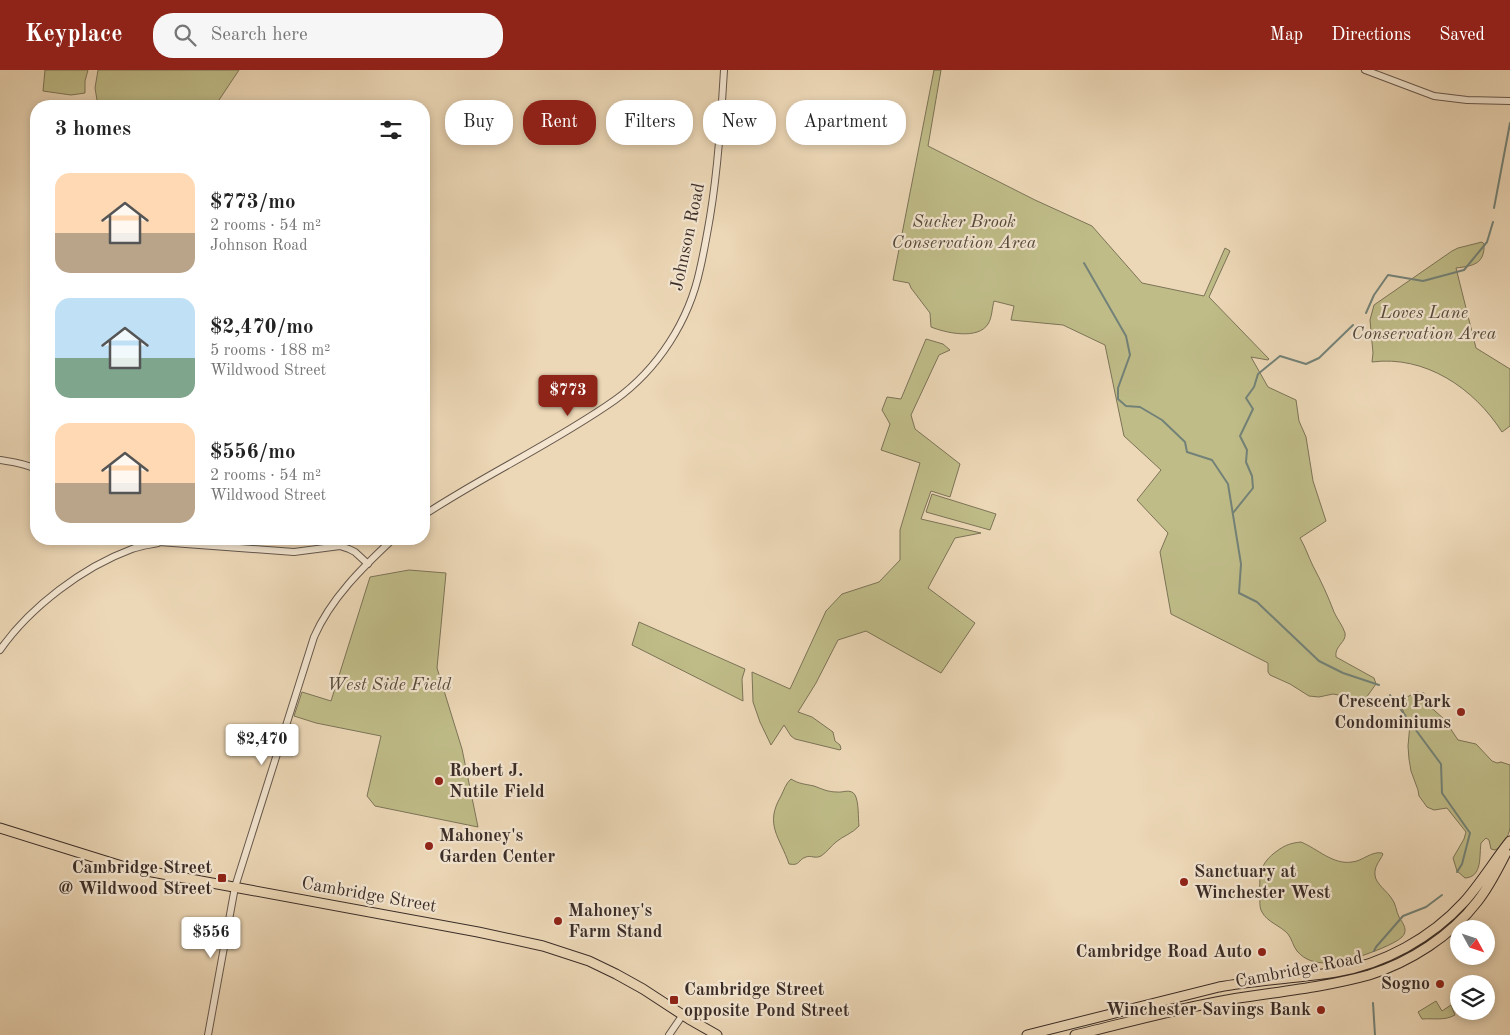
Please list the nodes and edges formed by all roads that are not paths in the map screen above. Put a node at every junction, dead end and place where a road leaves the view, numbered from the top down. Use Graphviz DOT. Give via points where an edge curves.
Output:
graph roads {
  1 [pos="724,70"];
  2 [pos="1365,70"];
  3 [pos="1510,101"];
  4 [pos="0,460"];
  5 [pos="30,466"];
  6 [pos="430,511"];
  7 [pos="146,545"];
  8 [pos="200,545"];
  9 [pos="388,545"];
  10 [pos="368,564"];
  11 [pos="0,650"];
  12 [pos="0,828"];
  13 [pos="1510,843"];
  14 [pos="235,887"];
  15 [pos="1467,899"];
  16 [pos="1476,904"];
  17 [pos="1279,978"];
  18 [pos="1281,991"];
  19 [pos="682,1016"];
  20 [pos="1094,1018"];
  21 [pos="1097,1030"];
  22 [pos="208,1035"];
  23 [pos="669,1035"];
  24 [pos="717,1035"];
  25 [pos="1027,1035"];
  26 [pos="1075,1035"];
  1 -- 6 [label="street, Johnson Road" via="715,178 700,270 685,314 672,338 656,361 616,399"];
  2 -- 3 [label="street" via="1437,96"];
  4 -- 5 [label="street"];
  7 -- 11 [label="street" via="133,548 75,578 33,612"];
  8 -- 10 [label="street" via="294,552 340,546 354,552"];
  9 -- 10 [label="street"];
  10 -- 14 [label="street" via="319,624"];
  12 -- 14 [label="highway, Cambridge Street" via="120,866"];
  13 -- 15 [label="highway, Cambridge Road"];
  13 -- 16 [label="highway, Cambridge Road"];
  14 -- 19 [label="highway, Cambridge Street" via="543,946 616,974"];
  14 -- 22 [label="street"];
  15 -- 16 [label="highway"];
  15 -- 17 [label="highway, Cambridge Road" via="1428,934 1379,960 1337,972"];
  16 -- 18 [label="highway, Cambridge Road" via="1430,945 1401,962 1368,975"];
  17 -- 18 [label="highway"];
  17 -- 20 [label="highway, Cambridge Road" via="1190,993"];
  18 -- 21 [label="highway, Cambridge Road" via="1187,1008"];
  19 -- 23 [label="street"];
  19 -- 24 [label="highway, Cambridge Street"];
  20 -- 21 [label="highway"];
  20 -- 25 [label="highway"];
  21 -- 26 [label="highway"];
}
